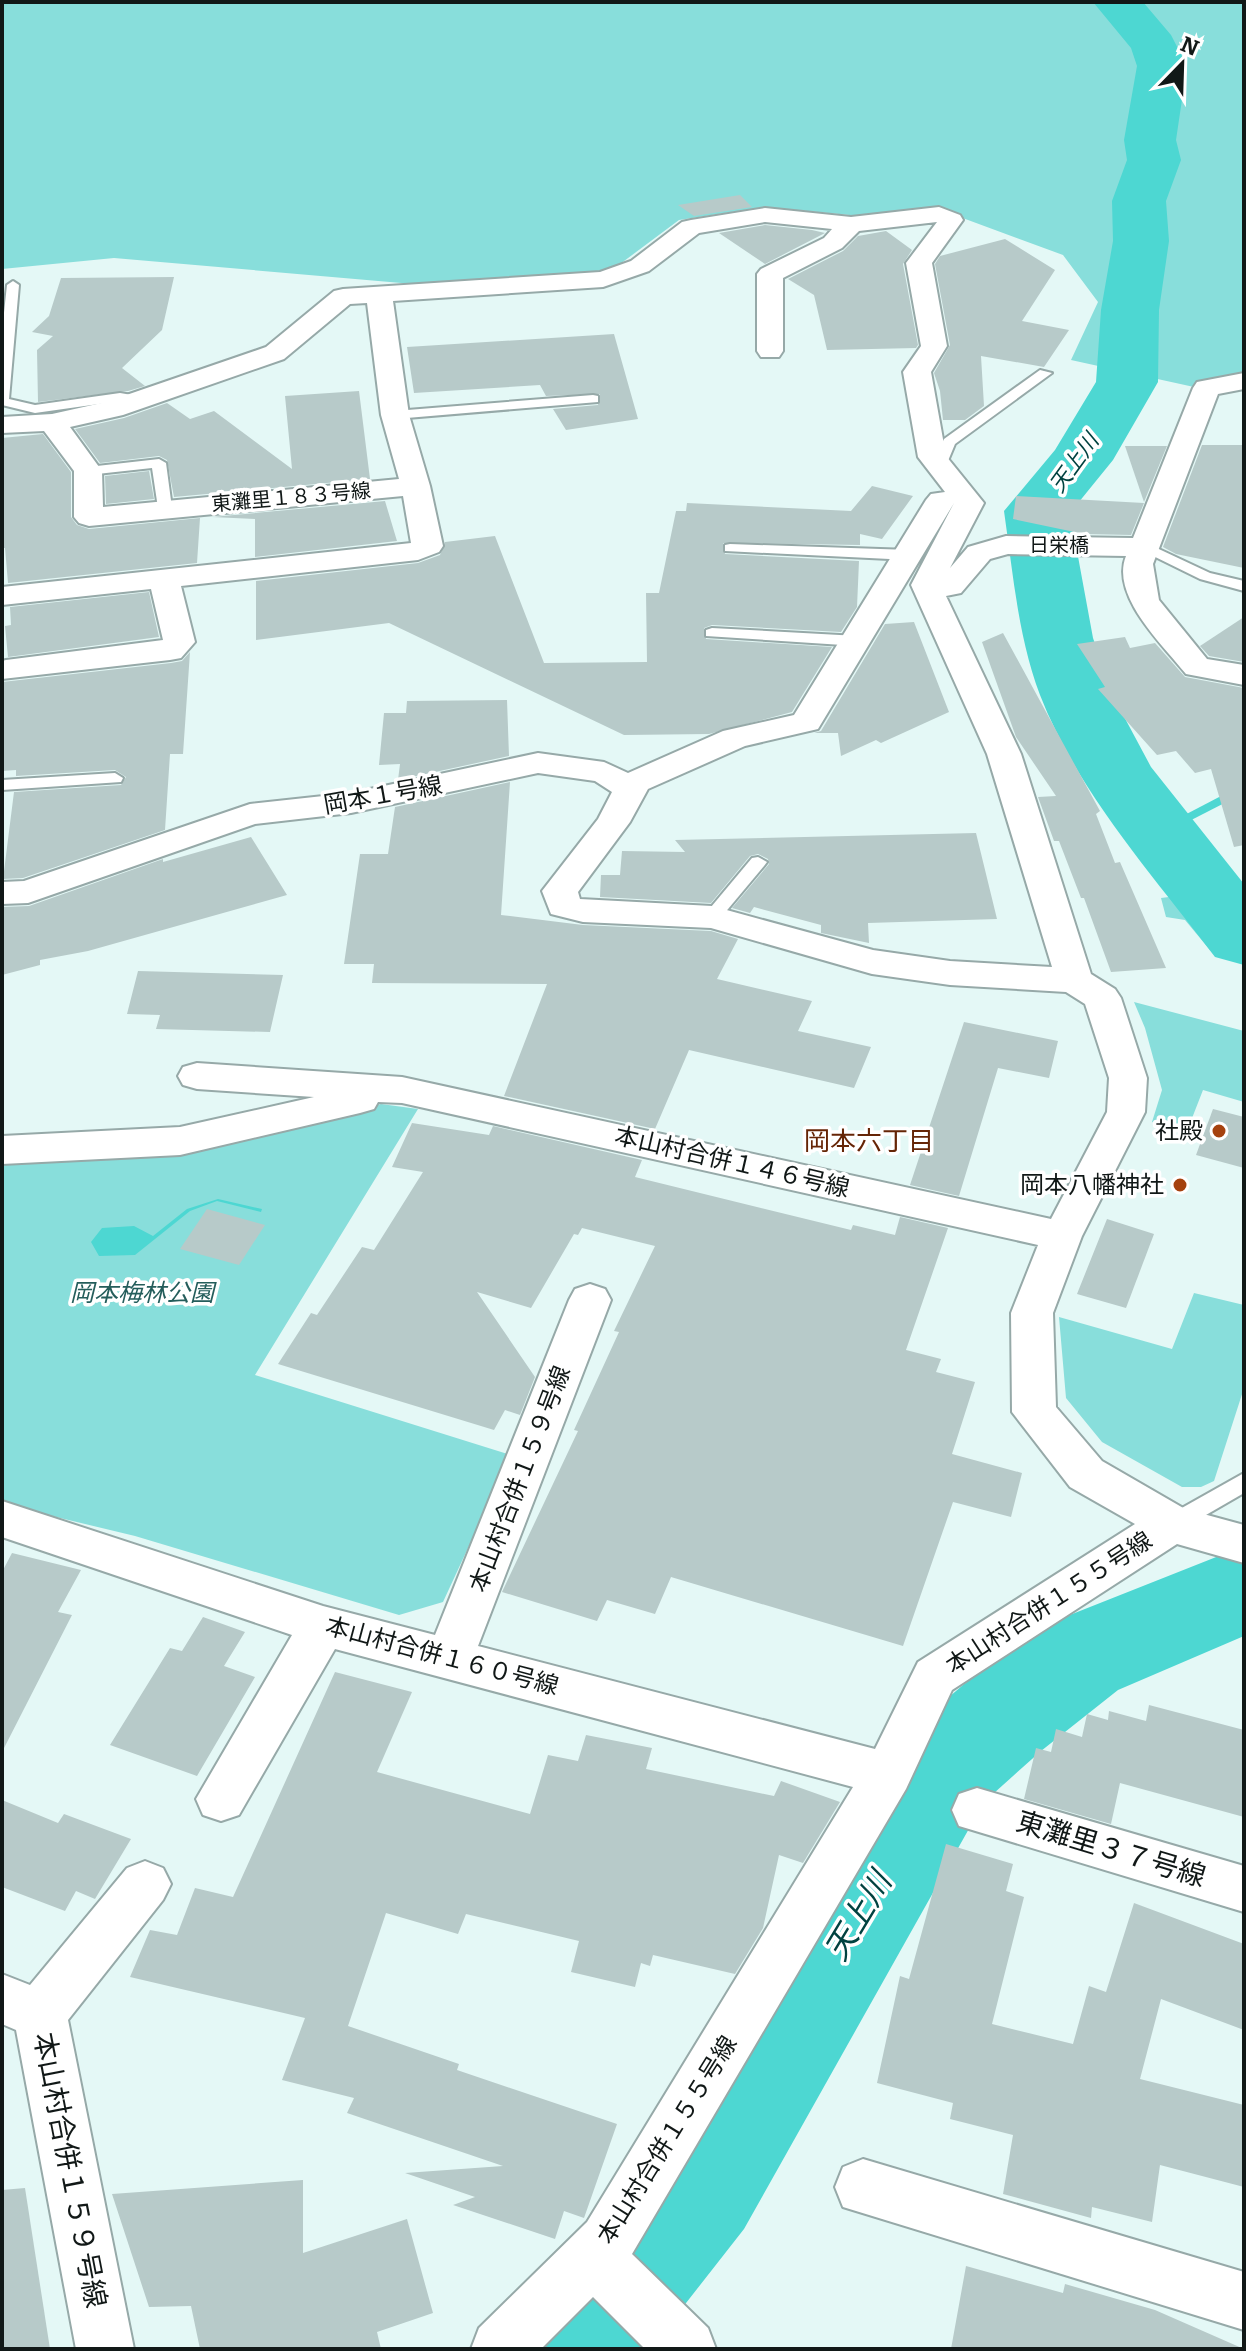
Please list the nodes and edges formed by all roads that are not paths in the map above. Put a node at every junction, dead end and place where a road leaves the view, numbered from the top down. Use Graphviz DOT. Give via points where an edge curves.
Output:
graph roads {
  1 [pos="851,224"];
  2 [pos="13,285"];
  3 [pos="379,294"];
  4 [pos="770,351"];
  5 [pos="1045,373"];
  6 [pos="1244,381"];
  7 [pos="593,399"];
  8 [pos="139,400"];
  9 [pos="395,415"];
  10 [pos="52,422"];
  11 [pos="2,425"];
  12 [pos="88,471"];
  13 [pos="946,473"];
  14 [pos="416,486"];
  15 [pos="165,508"];
  16 [pos="1146,547"];
  17 [pos="730,548"];
  18 [pos="910,555"];
  19 [pos="164,578"];
  20 [pos="926,585"];
  21 [pos="1244,586"];
  22 [pos="2,596"];
  23 [pos="712,633"];
  24 [pos="858,641"];
  25 [pos="6,670"];
  26 [pos="1244,675"];
  27 [pos="115,778"];
  28 [pos="2,785"];
  29 [pos="626,786"];
  30 [pos="758,862"];
  31 [pos="2,893"];
  32 [pos="712,917"];
  33 [pos="1075,980"];
  34 [pos="197,1076"];
  35 [pos="402,1090"];
  36 [pos="2,1150"];
  37 [pos="1062,1236"];
  38 [pos="590,1300"];
  39 [pos="1244,1482"];
  40 [pos="2,1519"];
  41 [pos="1172,1524"];
  42 [pos="1244,1544"];
  43 [pos="323,1626"];
  44 [pos="450,1658"];
  45 [pos="888,1774"];
  46 [pos="221,1799"];
  47 [pos="977,1810"];
  48 [pos="145,1884"];
  49 [pos="1244,1889"];
  50 [pos="21,2007"];
  51 [pos="863,2187"];
  52 [pos="598,2264"];
  53 [pos="1244,2301"];
  54 [pos="672,2333"];
  55 [pos="105,2349"];
  56 [pos="500,2349"];
  1 -- 3 [label="street" via="765,215 691,227 640,266 603,279"];
  1 -- 4 [label="street" via="833,243 770,274"];
  1 -- 13 [label="street" via="939,214 951,220 919,263 934,346 917,372 932,457"];
  2 -- 8 [label="lane" via="2,401 35,409 120,397"];
  3 -- 8 [label="street" via="343,297 275,353"];
  3 -- 9 [label="street"];
  5 -- 13 [label="lane" via="949,442"];
  6 -- 16 [label="street" via="1207,388"];
  7 -- 9 [label="lane"];
  8 -- 10 [label="street"];
  9 -- 14 [label="street"];
  10 -- 11 [label="street"];
  10 -- 12 [label="street"];
  12 -- 15 [label="lane" via="159,463"];
  12 -- 15 [label="street, 東灘里１８３号線" via="89,517"];
  13 -- 18 [label="street"];
  13 -- 20 [label="street" via="969,503"];
  14 -- 15 [label="street, 東灘里１８３号線"];
  14 -- 19 [label="street" via="428,546 423,549"];
  16 -- 20 [label="street, 日栄橋" via="1006,545 979,553 950,587"];
  16 -- 21 [label="lane" via="1205,576"];
  16 -- 26 [label="street" via="1138,564 1144,601 1197,667"];
  17 -- 18 [label="lane"];
  18 -- 24 [label="street"];
  19 -- 22 [label="street"];
  19 -- 25 [label="street" via="179,642 170,651"];
  20 -- 33 [label="street" via="1004,754"];
  23 -- 24 [label="lane"];
  24 -- 29 [label="street" via="806,722 735,738"];
  27 -- 28 [label="lane"];
  29 -- 31 [label="street, 岡本１号線" via="604,772 538,763 351,803 250,814 28,892"];
  29 -- 32 [label="street" via="631,789 613,822 560,891 564,906"];
  30 -- 32 [label="lane"];
  32 -- 33 [label="street" via="872,962 950,973"];
  33 -- 37 [label="street, 本山村合併１５５号線" via="1102,998 1128,1078 1126,1112"];
  34 -- 35 [label="street, 本山村合併１４６号線"];
  35 -- 36 [label="street" via="180,1141"];
  35 -- 37 [label="street, 本山村合併１４６号線"];
  37 -- 41 [label="street, 本山村合併１５５号線" via="1032,1313 1034,1412 1086,1474"];
  38 -- 44 [label="street, 本山村合併１５９号線"];
  39 -- 41 [label="lane"];
  40 -- 43 [label="street, 本山村合併１６０号線"];
  41 -- 42 [label="street"];
  41 -- 45 [label="street, 本山村合併１５５号線" via="935,1676"];
  43 -- 44 [label="street, 本山村合併１６０号線"];
  43 -- 46 [label="street"];
  44 -- 45 [label="street, 本山村合併１６０号線"];
  45 -- 52 [label="street, 本山村合併１５５号線"];
  47 -- 49 [label="street, 東灘里３７号線"];
  48 -- 50 [label="street, 本山村合併１５９号線"];
  50 -- 55 [label="street, 本山村合併１５９号線"];
  51 -- 53 [label="street"];
  52 -- 54 [label="street"];
  52 -- 56 [label="street, 本山村合併１５５号線"];
}
